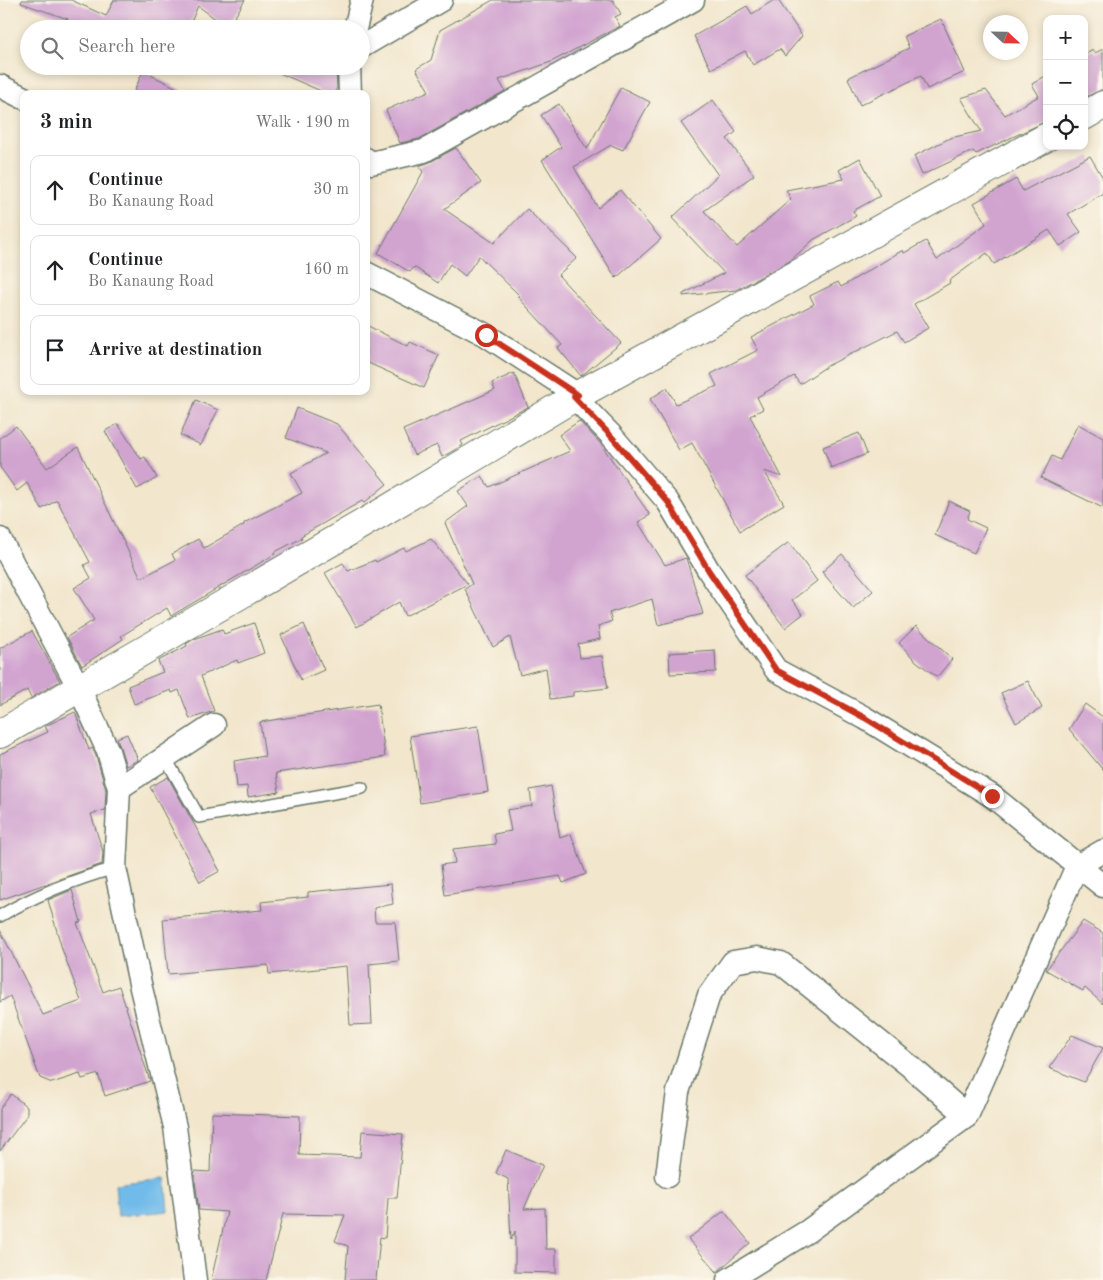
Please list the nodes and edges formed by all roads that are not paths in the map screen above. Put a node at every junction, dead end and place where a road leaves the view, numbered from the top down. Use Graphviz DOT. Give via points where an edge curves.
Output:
graph roads {
  1 [pos="362,0"];
  2 [pos="441,0"];
  3 [pos="693,0"];
  4 [pos="357,20"];
  5 [pos="370,42"];
  6 [pos="349,75"];
  7 [pos="0,86"];
  8 [pos="350,90"];
  9 [pos="20,96"];
  10 [pos="1103,105"];
  11 [pos="1088,114"];
  12 [pos="1043,139"];
  13 [pos="370,162"];
  14 [pos="370,275"];
  15 [pos="576,396"];
  16 [pos="0,539"];
  17 [pos="79,688"];
  18 [pos="214,725"];
  19 [pos="0,734"];
  20 [pos="165,757"];
  21 [pos="119,788"];
  22 [pos="362,788"];
  23 [pos="1103,851"];
  24 [pos="1076,866"];
  25 [pos="114,868"];
  26 [pos="1103,886"];
  27 [pos="0,916"];
  28 [pos="968,1116"];
  29 [pos="667,1176"];
  30 [pos="195,1280"];
  31 [pos="728,1280"];
  1 -- 4 [label="street"];
  2 -- 5 [label="street"];
  3 -- 13 [label="street" via="424,151"];
  6 -- 8 [label="street"];
  7 -- 9 [label="street"];
  10 -- 11 [label="street"];
  12 -- 15 [label="street"];
  14 -- 15 [label="street" via="486,335"];
  15 -- 17 [label="street"];
  15 -- 24 [label="street" via="668,502 709,571 776,670 865,718 992,796"];
  16 -- 17 [label="street"];
  17 -- 19 [label="street"];
  17 -- 21 [label="street" via="108,751"];
  18 -- 20 [label="street"];
  20 -- 21 [label="street"];
  20 -- 22 [label="lane" via="199,817"];
  21 -- 25 [label="street"];
  23 -- 24 [label="street"];
  24 -- 26 [label="street"];
  24 -- 28 [label="street"];
  25 -- 27 [label="lane" via="72,880 32,897"];
  25 -- 30 [label="street" via="175,1127"];
  28 -- 29 [label="street" via="781,962 757,958 733,962 709,995 678,1092"];
  28 -- 31 [label="street" via="808,1231"];
}
